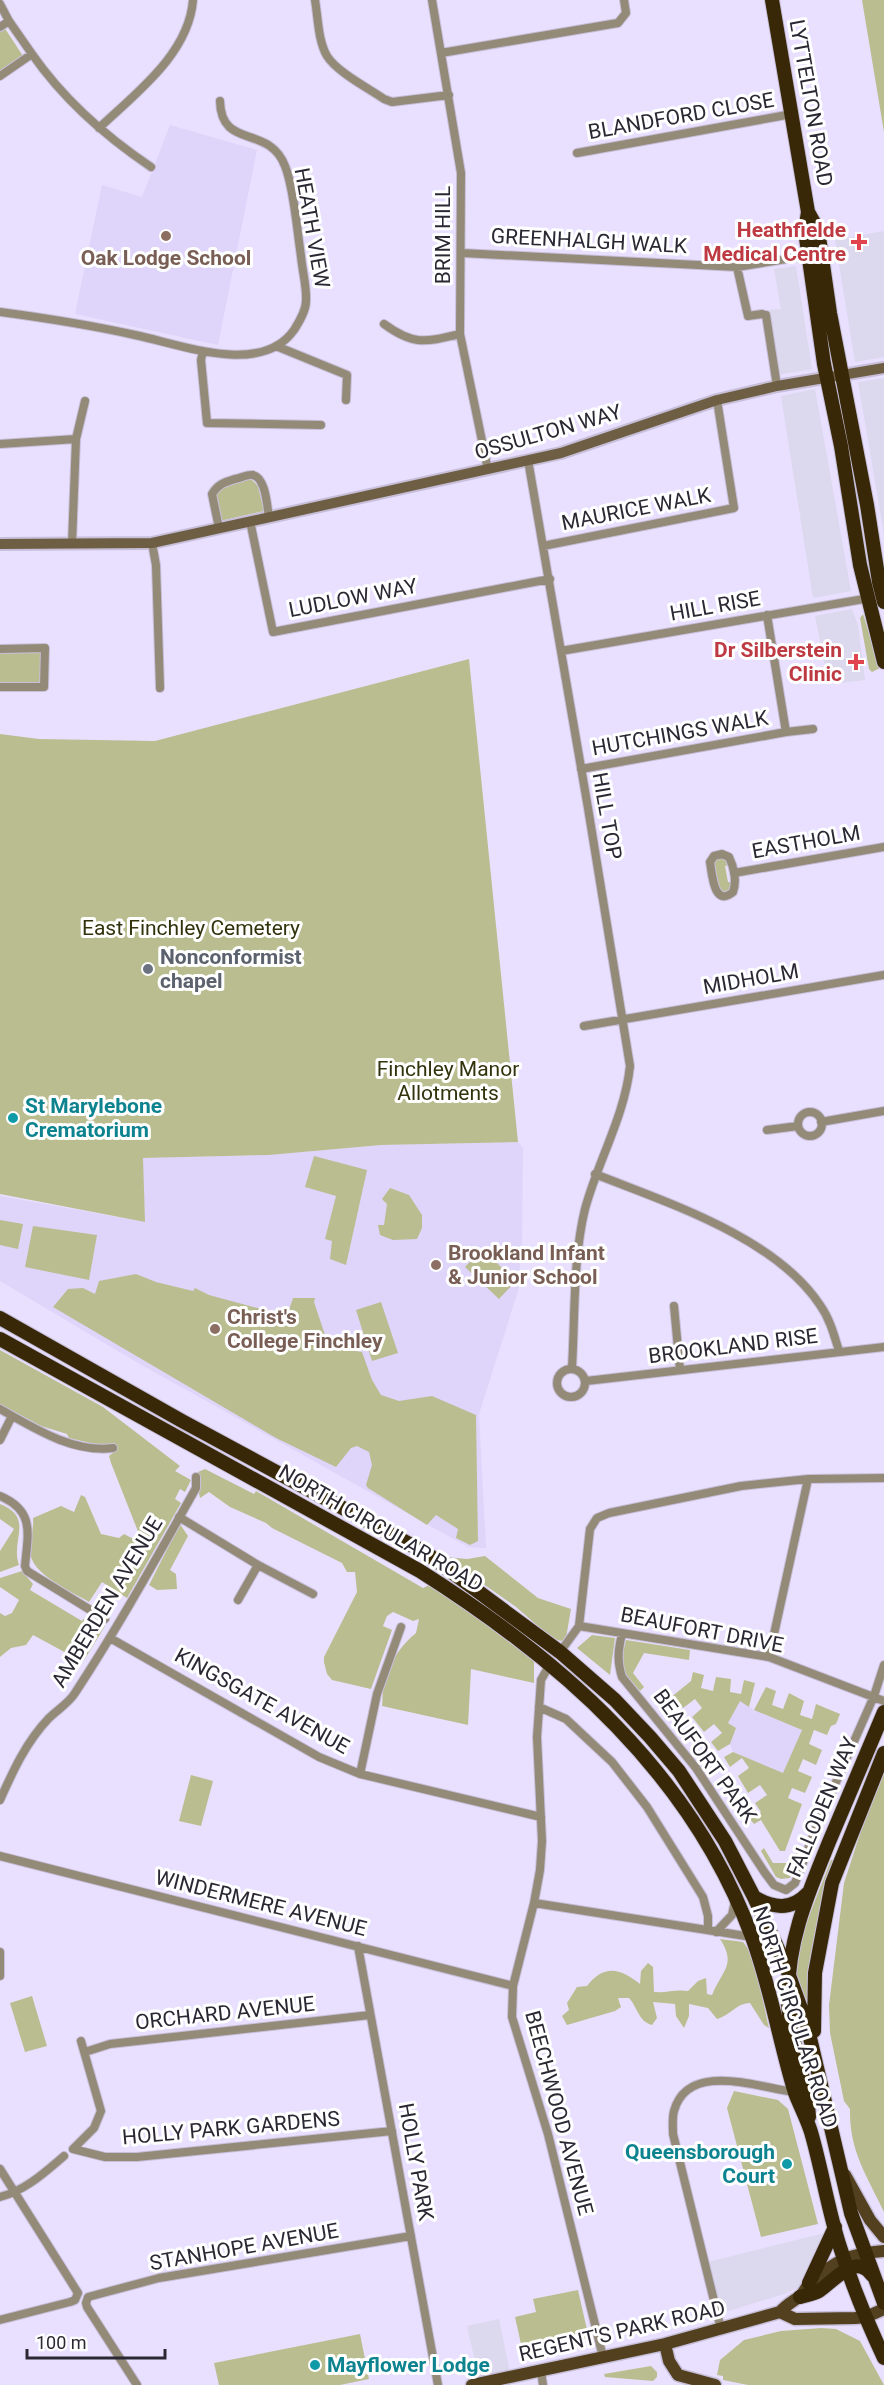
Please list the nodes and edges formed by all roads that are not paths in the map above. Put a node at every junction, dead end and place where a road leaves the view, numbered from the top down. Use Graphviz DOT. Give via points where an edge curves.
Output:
graph roads {
  1 [pos="193,0"];
  2 [pos="315,0"];
  3 [pos="432,0"];
  4 [pos="624,0"];
  5 [pos="772,0"];
  6 [pos="0,4"];
  7 [pos="9,21"];
  8 [pos="0,27"];
  9 [pos="32,54"];
  10 [pos="441,54"];
  11 [pos="0,76"];
  12 [pos="449,95"];
  13 [pos="220,101"];
  14 [pos="792,114"];
  15 [pos="99,128"];
  16 [pos="577,153"];
  17 [pos="152,167"];
  18 [pos="462,253"];
  19 [pos="815,255"];
  20 [pos="737,267"];
  21 [pos="0,312"];
  22 [pos="384,324"];
  23 [pos="460,334"];
  24 [pos="276,346"];
  25 [pos="203,351"];
  26 [pos="884,368"];
  27 [pos="835,376"];
  28 [pos="777,386"];
  29 [pos="346,400"];
  30 [pos="717,400"];
  31 [pos="85,401"];
  32 [pos="321,425"];
  33 [pos="76,439"];
  34 [pos="0,444"];
  35 [pos="528,460"];
  36 [pos="488,470"];
  37 [pos="269,517"];
  38 [pos="250,521"];
  39 [pos="219,528"];
  40 [pos="152,543"];
  41 [pos="0,544"];
  42 [pos="72,544"];
  43 [pos="543,546"];
  44 [pos="550,579"];
  45 [pos="879,598"];
  46 [pos="767,615"];
  47 [pos="0,648"];
  48 [pos="561,651"];
  49 [pos="884,662"];
  50 [pos="0,687"];
  51 [pos="160,688"];
  52 [pos="813,729"];
  53 [pos="786,732"];
  54 [pos="581,769"];
  55 [pos="884,847"];
  56 [pos="734,873"];
  57 [pos="884,975"];
  58 [pos="623,1020"];
  59 [pos="584,1026"];
  60 [pos="884,1111"];
  61 [pos="821,1122"];
  62 [pos="798,1126"];
  63 [pos="768,1130"];
  64 [pos="595,1173"];
  65 [pos="674,1306"];
  66 [pos="0,1318"];
  67 [pos="0,1339"];
  68 [pos="884,1347"];
  69 [pos="839,1351"];
  70 [pos="572,1368"];
  71 [pos="680,1370"];
  72 [pos="586,1381"];
  73 [pos="0,1409"];
  74 [pos="12,1416"];
  75 [pos="0,1440"];
  76 [pos="113,1448"];
  77 [pos="196,1477"];
  78 [pos="884,1478"];
  79 [pos="808,1479"];
  80 [pos="0,1496"];
  81 [pos="179,1517"];
  82 [pos="258,1565"];
  83 [pos="313,1594"];
  84 [pos="238,1600"];
  85 [pos="105,1618"];
  86 [pos="579,1626"];
  87 [pos="401,1627"];
  88 [pos="622,1634"];
  89 [pos="110,1638"];
  90 [pos="560,1652"];
  91 [pos="768,1657"];
  92 [pos="550,1664"];
  93 [pos="884,1665"];
  94 [pos="874,1696"];
  95 [pos="884,1701"];
  96 [pos="539,1707"];
  97 [pos="884,1712"];
  98 [pos="884,1754"];
  99 [pos="360,1774"];
  100 [pos="0,1800"];
  101 [pos="541,1817"];
  102 [pos="0,1856"];
  103 [pos="809,1893"];
  104 [pos="754,1896"];
  105 [pos="734,1897"];
  106 [pos="534,1903"];
  107 [pos="712,1931"];
  108 [pos="752,1937"];
  109 [pos="358,1946"];
  110 [pos="0,1952"];
  111 [pos="789,1972"];
  112 [pos="0,1976"];
  113 [pos="513,1986"];
  114 [pos="370,2015"];
  115 [pos="81,2041"];
  116 [pos="85,2052"];
  117 [pos="815,2057"];
  118 [pos="795,2092"];
  119 [pos="393,2131"];
  120 [pos="810,2131"];
  121 [pos="64,2156"];
  122 [pos="838,2162"];
  123 [pos="0,2169"];
  124 [pos="15,2193"];
  125 [pos="0,2197"];
  126 [pos="835,2227"];
  127 [pos="411,2236"];
  128 [pos="884,2237"];
  129 [pos="884,2251"];
  130 [pos="853,2259"];
  131 [pos="873,2277"];
  132 [pos="809,2283"];
  133 [pos="800,2297"];
  134 [pos="884,2303"];
  135 [pos="884,2309"];
  136 [pos="780,2312"];
  137 [pos="866,2317"];
  138 [pos="0,2320"];
  139 [pos="721,2329"];
  140 [pos="665,2344"];
  141 [pos="603,2357"];
  142 [pos="884,2358"];
  143 [pos="541,2371"];
  144 [pos="677,2380"];
  145 [pos="137,2385"];
  146 [pos="438,2385"];
  147 [pos="472,2385"];
  148 [pos="543,2385"];
  149 [pos="715,2385"];
  1 -- 15 [label="street" via="186,29 168,58"];
  2 -- 12 [label="street" via="322,42 336,66 392,102"];
  3 -- 10 [label="street, BRIM HILL"];
  4 -- 10 [label="street" via="626,13 618,23"];
  5 -- 14 [label="highway, LYTTELTON ROAD"];
  6 -- 7 [label="street"];
  7 -- 8 [label="street"];
  7 -- 9 [label="street"];
  9 -- 11 [label="street"];
  9 -- 15 [label="street" via="57,87"];
  10 -- 12 [label="street, BRIM HILL"];
  12 -- 18 [label="street, BRIM HILL" via="461,173"];
  13 -- 24 [label="street, HEATH VIEW" via="224,121 234,132 268,143 286,166 306,302 299,323"];
  14 -- 16 [label="street, BLANDFORD CLOSE"];
  14 -- 19 [label="highway, LYTTELTON ROAD" via="808,212 805,231"];
  15 -- 17 [label="street"];
  18 -- 20 [label="street, GREENHALGH WALK"];
  18 -- 23 [label="street, BRIM HILL"];
  19 -- 20 [label="street, GREENHALGH WALK"];
  19 -- 27 [label="highway, LYTTELTON ROAD"];
  20 -- 28 [label="street" via="748,316 764,315"];
  21 -- 25 [label="street, HEATH VIEW" via="132,334"];
  22 -- 23 [label="street" via="398,334 424,342"];
  23 -- 36 [label="street, BRIM HILL"];
  24 -- 25 [label="street, HEATH VIEW" via="250,355"];
  24 -- 29 [label="street" via="347,375"];
  25 -- 32 [label="street" via="207,423"];
  26 -- 27 [label="street, OSSULTON WAY"];
  27 -- 28 [label="street, OSSULTON WAY"];
  27 -- 45 [label="highway" via="861,565"];
  28 -- 30 [label="street, OSSULTON WAY"];
  30 -- 35 [label="street, OSSULTON WAY" via="567,451"];
  30 -- 43 [label="street, MAURICE WALK" via="734,508"];
  31 -- 33 [label="street"];
  33 -- 34 [label="street"];
  33 -- 42 [label="street"];
  35 -- 36 [label="street, OSSULTON WAY"];
  35 -- 43 [label="street, HILL TOP"];
  36 -- 37 [label="street, OSSULTON WAY"];
  37 -- 38 [label="street, OSSULTON WAY"];
  37 -- 39 [label="street" via="262,482 251,475 216,487 212,494"];
  38 -- 39 [label="street, OSSULTON WAY"];
  38 -- 44 [label="street, LUDLOW WAY" via="273,632"];
  39 -- 40 [label="street, OSSULTON WAY"];
  40 -- 42 [label="street, OSSULTON WAY"];
  40 -- 51 [label="street"];
  41 -- 42 [label="street, OSSULTON WAY"];
  43 -- 44 [label="street, HILL TOP"];
  44 -- 48 [label="street, HILL TOP"];
  45 -- 46 [label="street, HILL RISE"];
  45 -- 49 [label="highway"];
  46 -- 48 [label="street, HILL RISE"];
  46 -- 53 [label="street, HUTCHINGS WALK"];
  47 -- 50 [label="street" via="45,648 44,687"];
  48 -- 54 [label="street, HILL TOP"];
  52 -- 53 [label="street, HUTCHINGS WALK"];
  53 -- 54 [label="street, HUTCHINGS WALK"];
  54 -- 58 [label="street, HILL TOP"];
  55 -- 56 [label="street, EASTHOLM"];
  56 -- 56 [label="street, EASTHOLM" via="733,892 720,895 713,885 711,859 718,854 726,855"];
  57 -- 58 [label="street, MIDHOLM"];
  58 -- 59 [label="street, MIDHOLM"];
  58 -- 64 [label="street, HILL TOP" via="630,1066 628,1084"];
  60 -- 61 [label="street"];
  61 -- 62 [label="street" via="819,1131 811,1135 802,1133"];
  61 -- 62 [label="street" via="820,1117 810,1112 801,1115"];
  62 -- 63 [label="street"];
  64 -- 69 [label="street" via="686,1210 776,1259 819,1304 832,1326"];
  64 -- 70 [label="street, BROOKLAND RISE" via="580,1236"];
  65 -- 71 [label="street"];
  66 -- 90 [label="highway, NORTH CIRCULAR ROAD" via="426,1553"];
  67 -- 92 [label="highway, NORTH CIRCULAR ROAD" via="420,1571"];
  68 -- 69 [label="street, BROOKLAND RISE"];
  69 -- 71 [label="street, BROOKLAND RISE"];
  70 -- 72 [label="street"];
  70 -- 72 [label="street, BROOKLAND RISE" via="558,1377 557,1386 562,1394 578,1395"];
  71 -- 72 [label="street, BROOKLAND RISE"];
  73 -- 74 [label="street"];
  74 -- 75 [label="street"];
  74 -- 76 [label="street" via="64,1441 100,1450"];
  77 -- 81 [label="street, AMBERDEN AVENUE" via="196,1488"];
  78 -- 79 [label="street"];
  79 -- 86 [label="street" via="741,1486 597,1518 590,1528"];
  79 -- 91 [label="street"];
  80 -- 85 [label="street" via="15,1503 25,1514 27,1571"];
  81 -- 82 [label="street"];
  81 -- 89 [label="street, AMBERDEN AVENUE"];
  82 -- 83 [label="street"];
  82 -- 84 [label="street"];
  86 -- 88 [label="street, BEAUFORT DRIVE"];
  86 -- 90 [label="street"];
  87 -- 99 [label="street" via="377,1694"];
  88 -- 91 [label="street, BEAUFORT DRIVE"];
  88 -- 94 [label="street, BEAUFORT PARK" via="618,1649 622,1677 696,1768 774,1885 786,1890 795,1883"];
  89 -- 99 [label="street, KINGSGATE AVENUE" via="319,1757"];
  89 -- 100 [label="street, AMBERDEN AVENUE" via="73,1696 31,1740"];
  90 -- 104 [label="highway, NORTH CIRCULAR ROAD" via="615,1700 679,1771 725,1841"];
  91 -- 94 [label="street, BEAUFORT DRIVE"];
  92 -- 96 [label="street, BEECHWOOD AVENUE" via="541,1680"];
  92 -- 105 [label="highway, NORTH CIRCULAR ROAD" via="638,1747 695,1824"];
  93 -- 94 [label="street"];
  94 -- 95 [label="street, BEAUFORT DRIVE"];
  96 -- 101 [label="street, BEECHWOOD AVENUE"];
  96 -- 107 [label="street" via="581,1731 629,1783 703,1897"];
  97 -- 103 [label="highway, FALLODEN WAY"];
  98 -- 117 [label="highway, FALLODEN WAY" via="832,1883 815,1973"];
  99 -- 101 [label="street, KINGSGATE AVENUE"];
  101 -- 106 [label="street, BEECHWOOD AVENUE"];
  102 -- 109 [label="street, WINDERMERE AVENUE"];
  103 -- 104 [label="highway" via="785,1907 769,1905"];
  103 -- 111 [label="highway, FALLODEN WAY" via="796,1926"];
  104 -- 111 [label="highway, NORTH CIRCULAR ROAD"];
  105 -- 107 [label="street" via="732,1915"];
  105 -- 108 [label="highway, NORTH CIRCULAR ROAD"];
  106 -- 107 [label="street"];
  106 -- 113 [label="street, BEECHWOOD AVENUE"];
  107 -- 108 [label="street"];
  108 -- 118 [label="highway, NORTH CIRCULAR ROAD"];
  109 -- 113 [label="street, WINDERMERE AVENUE"];
  109 -- 114 [label="street, HOLLY PARK"];
  110 -- 112 [label="street"];
  111 -- 117 [label="highway, NORTH CIRCULAR ROAD"];
  111 -- 120 [label="highway, FALLODEN WAY" via="789,2017 807,2093"];
  113 -- 141 [label="street, BEECHWOOD AVENUE" via="512,2017 548,2134"];
  114 -- 116 [label="street, ORCHARD AVENUE" via="110,2044"];
  114 -- 119 [label="street, HOLLY PARK"];
  115 -- 116 [label="street"];
  116 -- 119 [label="street, HOLLY PARK GARDENS" via="101,2111 94,2127 73,2149 105,2157 137,2157"];
  117 -- 122 [label="highway, NORTH CIRCULAR ROAD"];
  118 -- 120 [label="highway, NORTH CIRCULAR ROAD"];
  118 -- 139 [label="street" via="720,2080 697,2083 682,2094 674,2111 673,2134"];
  119 -- 127 [label="street, HOLLY PARK"];
  120 -- 126 [label="highway, NORTH CIRCULAR ROAD"];
  121 -- 124 [label="street"];
  122 -- 128 [label="main road"];
  122 -- 130 [label="highway, NORTH CIRCULAR ROAD" via="851,2213"];
  123 -- 124 [label="street"];
  124 -- 125 [label="street"];
  124 -- 138 [label="street" via="77,2289 78,2297"];
  126 -- 130 [label="highway, NORTH CIRCULAR ROAD"];
  126 -- 132 [label="highway"];
  127 -- 145 [label="street, STANHOPE AVENUE" via="159,2278 91,2296 87,2307"];
  127 -- 146 [label="street, HOLLY PARK"];
  129 -- 130 [label="main road"];
  130 -- 131 [label="highway, NORTH CIRCULAR ROAD"];
  130 -- 131 [label="highway"];
  130 -- 132 [label="main road, REGENT'S PARK ROAD"];
  130 -- 133 [label="highway" via="817,2292"];
  130 -- 137 [label="highway, NORTH CIRCULAR ROAD"];
  131 -- 134 [label="highway, NORTH CIRCULAR ROAD"];
  132 -- 133 [label="main road, REGENT'S PARK ROAD"];
  133 -- 136 [label="main road, REGENT'S PARK ROAD"];
  135 -- 137 [label="main road, REGENT'S PARK ROAD"];
  136 -- 137 [label="main road, REGENT'S PARK ROAD" via="795,2319"];
  136 -- 139 [label="main road, REGENT'S PARK ROAD"];
  137 -- 142 [label="highway, NORTH CIRCULAR ROAD"];
  139 -- 140 [label="main road, REGENT'S PARK ROAD"];
  140 -- 141 [label="main road, REGENT'S PARK ROAD"];
  140 -- 144 [label="main road"];
  141 -- 143 [label="main road, REGENT'S PARK ROAD"];
  143 -- 147 [label="main road, REGENT'S PARK ROAD"];
  143 -- 148 [label="street"];
  144 -- 149 [label="main road"];
}
